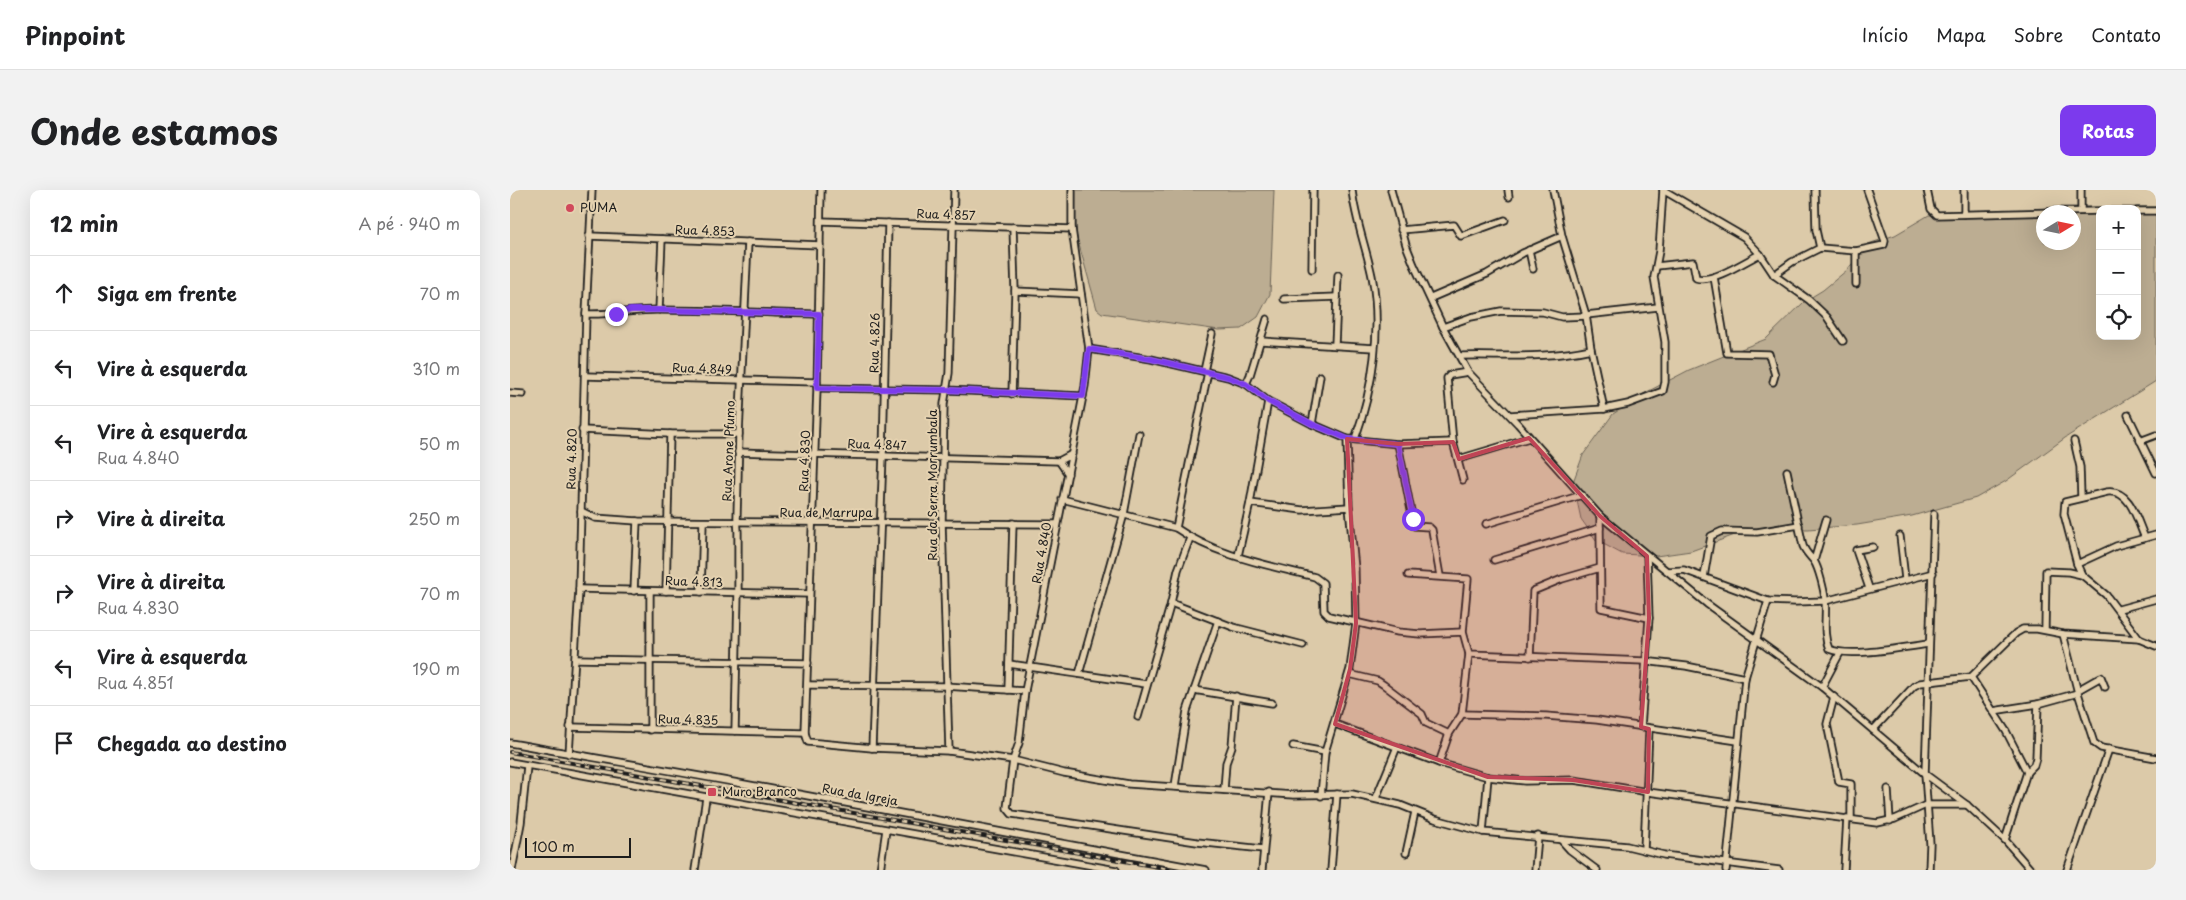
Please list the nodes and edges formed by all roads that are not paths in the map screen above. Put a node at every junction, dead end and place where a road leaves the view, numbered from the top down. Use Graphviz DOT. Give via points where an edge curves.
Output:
graph roads {
  1 [pos="592,190"];
  2 [pos="821,190"];
  3 [pos="954,190"];
  4 [pos="1072,190"];
  5 [pos="1313,190"];
  6 [pos="1352,190"];
  7 [pos="1391,190"];
  8 [pos="1508,190"];
  9 [pos="1553,190"];
  10 [pos="1663,190"];
  11 [pos="1815,190"];
  12 [pos="1868,190"];
  13 [pos="1927,190"];
  14 [pos="1964,190"];
  15 [pos="2081,190"];
  16 [pos="1509,197"];
  17 [pos="2081,205"];
  18 [pos="2081,211"];
  19 [pos="2096,211"];
  20 [pos="2141,211"];
  21 [pos="2156,211"];
  22 [pos="2036,212"];
  23 [pos="1964,214"];
  24 [pos="1505,220"];
  25 [pos="821,221"];
  26 [pos="888,223"];
  27 [pos="953,225"];
  28 [pos="1014,227"];
  29 [pos="1072,229"];
  30 [pos="1401,230"];
  31 [pos="589,236"];
  32 [pos="1562,236"];
  33 [pos="662,239"];
  34 [pos="748,242"];
  35 [pos="820,245"];
  36 [pos="1820,248"];
  37 [pos="1529,250"];
  38 [pos="1856,251"];
  39 [pos="1760,254"];
  40 [pos="1657,266"];
  41 [pos="1533,269"];
  42 [pos="1312,270"];
  43 [pos="1338,275"];
  44 [pos="1774,275"];
  45 [pos="1714,277"];
  46 [pos="1856,284"];
  47 [pos="1015,291"];
  48 [pos="1081,294"];
  49 [pos="1337,298"];
  50 [pos="1431,298"];
  51 [pos="1284,299"];
  52 [pos="1658,307"];
  53 [pos="660,310"];
  54 [pos="745,313"];
  55 [pos="586,314"];
  56 [pos="819,314"];
  57 [pos="1586,316"];
  58 [pos="1266,319"];
  59 [pos="1443,328"];
  60 [pos="1212,334"];
  61 [pos="1843,340"];
  62 [pos="1260,341"];
  63 [pos="1335,345"];
  64 [pos="1374,348"];
  65 [pos="1089,349"];
  66 [pos="1590,349"];
  67 [pos="1460,356"];
  68 [pos="1206,372"];
  69 [pos="1468,372"];
  70 [pos="585,376"];
  71 [pos="1320,376"];
  72 [pos="741,380"];
  73 [pos="1773,382"];
  74 [pos="1246,384"];
  75 [pos="817,385"];
  76 [pos="884,389"];
  77 [pos="946,390"];
  78 [pos="510,393"];
  79 [pos="524,394"];
  80 [pos="1012,394"];
  81 [pos="1083,396"];
  82 [pos="1268,401"];
  83 [pos="1604,410"];
  84 [pos="1510,415"];
  85 [pos="2128,415"];
  86 [pos="1312,424"];
  87 [pos="582,430"];
  88 [pos="670,434"];
  89 [pos="738,434"];
  90 [pos="1139,434"];
  91 [pos="2156,435"];
  92 [pos="1529,438"];
  93 [pos="1348,439"];
  94 [pos="1355,439"];
  95 [pos="2074,441"];
  96 [pos="2140,441"];
  97 [pos="1453,442"];
  98 [pos="1398,444"];
  99 [pos="738,452"];
  100 [pos="816,453"];
  101 [pos="1072,454"];
  102 [pos="883,455"];
  103 [pos="942,458"];
  104 [pos="1459,459"];
  105 [pos="1059,461"];
  106 [pos="1787,471"];
  107 [pos="2156,473"];
  108 [pos="1068,474"];
  109 [pos="1463,480"];
  110 [pos="1582,495"];
  111 [pos="2081,497"];
  112 [pos="1062,499"];
  113 [pos="1250,503"];
  114 [pos="1349,508"];
  115 [pos="581,511"];
  116 [pos="1124,514"];
  117 [pos="1934,514"];
  118 [pos="1600,516"];
  119 [pos="595,518"];
  120 [pos="1826,520"];
  121 [pos="637,522"];
  122 [pos="667,522"];
  123 [pos="703,523"];
  124 [pos="813,523"];
  125 [pos="880,523"];
  126 [pos="942,523"];
  127 [pos="1013,523"];
  128 [pos="581,524"];
  129 [pos="738,524"];
  130 [pos="1057,524"];
  131 [pos="1486,524"];
  132 [pos="1799,525"];
  133 [pos="1176,528"];
  134 [pos="1600,528"];
  135 [pos="2156,535"];
  136 [pos="1900,536"];
  137 [pos="1190,538"];
  138 [pos="2145,538"];
  139 [pos="1873,547"];
  140 [pos="1238,556"];
  141 [pos="1647,556"];
  142 [pos="1494,560"];
  143 [pos="1814,561"];
  144 [pos="2077,564"];
  145 [pos="1600,568"];
  146 [pos="1668,571"];
  147 [pos="1933,572"];
  148 [pos="1408,575"];
  149 [pos="2082,575"];
  150 [pos="1440,576"];
  151 [pos="1704,577"];
  152 [pos="1905,579"];
  153 [pos="1869,588"];
  154 [pos="579,589"];
  155 [pos="634,591"];
  156 [pos="650,591"];
  157 [pos="666,591"];
  158 [pos="701,592"];
  159 [pos="738,594"];
  160 [pos="809,594"];
  161 [pos="2156,599"];
  162 [pos="1768,600"];
  163 [pos="1825,601"];
  164 [pos="1171,603"];
  165 [pos="2118,609"];
  166 [pos="1649,618"];
  167 [pos="1218,621"];
  168 [pos="1356,623"];
  169 [pos="2045,630"];
  170 [pos="1463,632"];
  171 [pos="2063,634"];
  172 [pos="2139,639"];
  173 [pos="1756,640"];
  174 [pos="1929,644"];
  175 [pos="1303,646"];
  176 [pos="2156,646"];
  177 [pos="1840,653"];
  178 [pos="1468,654"];
  179 [pos="1530,657"];
  180 [pos="576,659"];
  181 [pos="650,660"];
  182 [pos="736,661"];
  183 [pos="1644,661"];
  184 [pos="808,663"];
  185 [pos="1009,664"];
  186 [pos="1030,666"];
  187 [pos="1079,674"];
  188 [pos="1349,674"];
  189 [pos="1971,677"];
  190 [pos="1745,678"];
  191 [pos="1927,682"];
  192 [pos="808,684"];
  193 [pos="1146,684"];
  194 [pos="874,686"];
  195 [pos="945,686"];
  196 [pos="2106,687"];
  197 [pos="1822,688"];
  198 [pos="1008,690"];
  199 [pos="1194,690"];
  200 [pos="1024,691"];
  201 [pos="2078,691"];
  202 [pos="1236,696"];
  203 [pos="1834,697"];
  204 [pos="1272,703"];
  205 [pos="2038,704"];
  206 [pos="1993,711"];
  207 [pos="1462,714"];
  208 [pos="1138,717"];
  209 [pos="1335,724"];
  210 [pos="1641,726"];
  211 [pos="570,727"];
  212 [pos="1649,728"];
  213 [pos="650,730"];
  214 [pos="1872,730"];
  215 [pos="735,732"];
  216 [pos="806,733"];
  217 [pos="1449,734"];
  218 [pos="1738,741"];
  219 [pos="510,743"];
  220 [pos="1293,746"];
  221 [pos="1397,747"];
  222 [pos="872,748"];
  223 [pos="2109,749"];
  224 [pos="948,751"];
  225 [pos="1325,752"];
  226 [pos="569,754"];
  227 [pos="2156,758"];
  228 [pos="1013,760"];
  229 [pos="510,762"];
  230 [pos="1440,763"];
  231 [pos="527,766"];
  232 [pos="2027,772"];
  233 [pos="1925,774"];
  234 [pos="1488,777"];
  235 [pos="1175,786"];
  236 [pos="1888,789"];
  237 [pos="1224,790"];
  238 [pos="1269,792"];
  239 [pos="1648,792"];
  240 [pos="1337,794"];
  241 [pos="1321,796"];
  242 [pos="706,798"];
  243 [pos="1376,798"];
  244 [pos="1732,803"];
  245 [pos="1926,805"];
  246 [pos="1967,805"];
  247 [pos="1415,812"];
  248 [pos="1849,818"];
  249 [pos="1890,821"];
  250 [pos="886,830"];
  251 [pos="1483,832"];
  252 [pos="1538,836"];
  253 [pos="1561,840"];
  254 [pos="2005,840"];
  255 [pos="1263,849"];
  256 [pos="1644,850"];
  257 [pos="1406,853"];
  258 [pos="1727,863"];
  259 [pos="512,870"];
  260 [pos="695,870"];
  261 [pos="880,870"];
  262 [pos="1116,870"];
  263 [pos="1206,870"];
  264 [pos="1262,870"];
  265 [pos="1331,870"];
  266 [pos="1535,870"];
  267 [pos="1597,870"];
  268 [pos="1726,870"];
  269 [pos="1779,870"];
  270 [pos="1844,870"];
  271 [pos="1929,870"];
  272 [pos="2031,870"];
  273 [pos="2067,870"];
  1 -- 31 [label="street, Rua 4.820"];
  2 -- 25 [label="street, Rua 4.830"];
  3 -- 27 [label="street, Rua da Serra Morrumbala"];
  4 -- 29 [label="street, Rua 4.840"];
  5 -- 42 [label="street"];
  6 -- 64 [label="street" via="1374,287"];
  7 -- 30 [label="street"];
  8 -- 16 [label="street"];
  9 -- 32 [label="street"];
  10 -- 39 [label="street" via="1744,237"];
  10 -- 40 [label="street"];
  11 -- 36 [label="street"];
  12 -- 38 [label="street" via="1885,243 1880,247"];
  13 -- 23 [label="street" via="1932,212"];
  14 -- 23 [label="street"];
  15 -- 17 [label="street"];
  18 -- 19 [label="street"];
  20 -- 21 [label="street"];
  22 -- 23 [label="street"];
  24 -- 30 [label="street" via="1461,236 1454,225"];
  25 -- 26 [label="street, Rua 4.857"];
  25 -- 35 [label="street, Rua 4.830"];
  26 -- 27 [label="street, Rua 4.857"];
  26 -- 76 [label="street, Rua 4.826"];
  27 -- 28 [label="street, Rua 4.857"];
  27 -- 77 [label="street, Rua da Serra Morrumbala"];
  28 -- 29 [label="street, Rua 4.857"];
  28 -- 47 [label="street"];
  29 -- 48 [label="street, Rua 4.840"];
  30 -- 50 [label="street"];
  31 -- 33 [label="street, Rua 4.853"];
  31 -- 55 [label="street, Rua 4.820"];
  32 -- 37 [label="street"];
  32 -- 57 [label="street"];
  33 -- 34 [label="street, Rua 4.853"];
  33 -- 53 [label="street"];
  34 -- 35 [label="street, Rua 4.853"];
  34 -- 54 [label="street, Rua Arone Pfumo"];
  35 -- 56 [label="street, Rua 4.830"];
  36 -- 38 [label="street"];
  36 -- 44 [label="street"];
  37 -- 41 [label="street"];
  37 -- 50 [label="street" via="1487,274"];
  38 -- 46 [label="street"];
  39 -- 44 [label="street"];
  39 -- 45 [label="street"];
  40 -- 45 [label="street" via="1693,262 1696,278"];
  40 -- 52 [label="street" via="1654,277"];
  43 -- 49 [label="street"];
  44 -- 61 [label="street" via="1809,300 1827,317"];
  45 -- 73 [label="street" via="1727,353 1769,354 1775,375"];
  47 -- 48 [label="street"];
  47 -- 80 [label="street"];
  48 -- 65 [label="street, Rua 4.840"];
  49 -- 51 [label="street"];
  49 -- 63 [label="street"];
  50 -- 59 [label="street"];
  52 -- 57 [label="street"];
  52 -- 83 [label="street" via="1665,342 1663,391"];
  53 -- 54 [label="street"];
  53 -- 55 [label="street"];
  54 -- 56 [label="street"];
  54 -- 72 [label="street, Rua Arone Pfumo"];
  55 -- 70 [label="street, Rua 4.820"];
  56 -- 75 [label="street, Rua 4.830"];
  57 -- 59 [label="street" via="1501,311 1471,317"];
  57 -- 66 [label="street"];
  58 -- 62 [label="street"];
  59 -- 67 [label="street"];
  60 -- 68 [label="street"];
  62 -- 63 [label="street"];
  62 -- 74 [label="street"];
  63 -- 64 [label="street"];
  64 -- 94 [label="street" via="1367,396"];
  65 -- 68 [label="street"];
  65 -- 81 [label="street, Rua 4.840"];
  66 -- 67 [label="street" via="1546,356"];
  66 -- 83 [label="street"];
  67 -- 69 [label="street"];
  68 -- 74 [label="street"];
  68 -- 133 [label="street"];
  69 -- 84 [label="street"];
  69 -- 97 [label="street" via="1447,378"];
  70 -- 72 [label="street, Rua 4.849"];
  70 -- 87 [label="street, Rua 4.820"];
  71 -- 86 [label="street"];
  72 -- 75 [label="street, Rua 4.849"];
  72 -- 89 [label="street, Rua Arone Pfumo"];
  74 -- 82 [label="street"];
  75 -- 76 [label="street, Rua 4.849"];
  75 -- 100 [label="street, Rua 4.830"];
  76 -- 77 [label="street, Rua 4.849"];
  76 -- 102 [label="street, Rua 4.826"];
  77 -- 80 [label="street, Rua 4.849"];
  77 -- 103 [label="street, Rua da Serra Morrumbala"];
  78 -- 79 [label="street"];
  80 -- 81 [label="street, Rua 4.849"];
  81 -- 101 [label="street, Rua 4.840"];
  82 -- 86 [label="street"];
  82 -- 113 [label="street"];
  83 -- 84 [label="street"];
  84 -- 92 [label="street"];
  85 -- 96 [label="street"];
  86 -- 93 [label="street"];
  87 -- 88 [label="street"];
  87 -- 115 [label="street, Rua 4.820"];
  88 -- 89 [label="street"];
  88 -- 122 [label="street"];
  89 -- 99 [label="street, Rua Arone Pfumo"];
  90 -- 116 [label="street"];
  91 -- 96 [label="street"];
  92 -- 104 [label="street"];
  92 -- 110 [label="street"];
  93 -- 94 [label="street"];
  93 -- 114 [label="street"];
  94 -- 98 [label="street"];
  95 -- 111 [label="street" via="2080,467"];
  96 -- 107 [label="street"];
  97 -- 98 [label="street"];
  97 -- 104 [label="street"];
  98 -- 150 [label="street" via="1414,526 1432,530"];
  99 -- 100 [label="street, Rua 4.847"];
  99 -- 129 [label="street, Rua Arone Pfumo"];
  100 -- 102 [label="street, Rua 4.847"];
  100 -- 124 [label="street, Rua 4.830"];
  101 -- 105 [label="street, Rua 4.847"];
  101 -- 108 [label="street, Rua 4.840"];
  102 -- 103 [label="street, Rua 4.847"];
  102 -- 125 [label="street, Rua 4.826"];
  103 -- 105 [label="street, Rua 4.847"];
  103 -- 126 [label="street, Rua da Serra Morrumbala"];
  104 -- 109 [label="street"];
  105 -- 108 [label="street"];
  106 -- 132 [label="street"];
  108 -- 112 [label="street, Rua 4.840"];
  110 -- 118 [label="street"];
  110 -- 131 [label="street"];
  111 -- 138 [label="street" via="2114,492 2125,497"];
  111 -- 144 [label="street" via="2065,502 2064,507"];
  112 -- 116 [label="street"];
  112 -- 130 [label="street, Rua 4.840"];
  113 -- 114 [label="street" via="1302,510"];
  113 -- 140 [label="street"];
  114 -- 168 [label="street"];
  115 -- 119 [label="street"];
  115 -- 128 [label="street, Rua 4.820"];
  116 -- 133 [label="street"];
  116 -- 187 [label="street"];
  117 -- 147 [label="street"];
  118 -- 134 [label="street"];
  118 -- 141 [label="street"];
  119 -- 121 [label="street, Rua de Marrupa"];
  119 -- 128 [label="street"];
  120 -- 143 [label="street"];
  121 -- 122 [label="street, Rua de Marrupa"];
  121 -- 155 [label="street"];
  122 -- 123 [label="street, Rua de Marrupa"];
  122 -- 157 [label="street"];
  123 -- 129 [label="street, Rua de Marrupa"];
  123 -- 158 [label="street"];
  124 -- 125 [label="street, Rua de Marrupa"];
  124 -- 129 [label="street, Rua de Marrupa"];
  124 -- 160 [label="street, Rua 4.830"];
  125 -- 126 [label="street, Rua de Marrupa"];
  125 -- 194 [label="street, Rua 4.826"];
  126 -- 127 [label="street, Rua de Marrupa"];
  126 -- 195 [label="street, Rua da Serra Morrumbala"];
  127 -- 130 [label="street, Rua de Marrupa"];
  127 -- 185 [label="street"];
  128 -- 154 [label="street, Rua 4.820"];
  129 -- 159 [label="street, Rua Arone Pfumo"];
  130 -- 186 [label="street, Rua 4.840"];
  132 -- 143 [label="street" via="1806,553"];
  132 -- 151 [label="street" via="1757,532 1717,532 1711,536"];
  133 -- 137 [label="street"];
  134 -- 142 [label="street"];
  134 -- 145 [label="street"];
  135 -- 138 [label="street"];
  136 -- 152 [label="street"];
  137 -- 140 [label="street"];
  137 -- 164 [label="street" via="1178,570"];
  138 -- 144 [label="street" via="2116,546"];
  139 -- 153 [label="street" via="1856,550"];
  140 -- 168 [label="street" via="1320,580 1324,588 1323,607 1326,613"];
  141 -- 146 [label="street"];
  141 -- 166 [label="street"];
  143 -- 163 [label="street"];
  144 -- 149 [label="street"];
  145 -- 166 [label="street" via="1601,608"];
  145 -- 179 [label="street" via="1533,591"];
  146 -- 151 [label="street" via="1678,569"];
  146 -- 173 [label="street"];
  147 -- 152 [label="street"];
  147 -- 174 [label="street"];
  148 -- 150 [label="street"];
  149 -- 165 [label="street"];
  149 -- 169 [label="street" via="2046,571"];
  150 -- 170 [label="street" via="1468,579"];
  151 -- 162 [label="street"];
  152 -- 153 [label="street"];
  153 -- 163 [label="street"];
  154 -- 155 [label="street, Rua 4.813"];
  154 -- 180 [label="street, Rua 4.820"];
  155 -- 156 [label="street, Rua 4.813"];
  156 -- 157 [label="street, Rua 4.813"];
  156 -- 181 [label="street"];
  157 -- 158 [label="street, Rua 4.813"];
  158 -- 159 [label="street, Rua 4.813"];
  159 -- 160 [label="street, Rua 4.813"];
  159 -- 182 [label="street, Rua Arone Pfumo"];
  160 -- 184 [label="street, Rua 4.830"];
  161 -- 165 [label="street"];
  162 -- 163 [label="street"];
  162 -- 173 [label="street"];
  163 -- 177 [label="street" via="1827,645"];
  164 -- 167 [label="street"];
  164 -- 193 [label="street"];
  165 -- 172 [label="street"];
  166 -- 183 [label="street"];
  167 -- 175 [label="street"];
  167 -- 199 [label="street"];
  168 -- 170 [label="street" via="1420,634"];
  168 -- 188 [label="street"];
  169 -- 171 [label="street"];
  169 -- 189 [label="street" via="2016,633"];
  170 -- 178 [label="street"];
  171 -- 172 [label="street"];
  171 -- 201 [label="street"];
  172 -- 176 [label="street"];
  173 -- 190 [label="street"];
  173 -- 197 [label="street"];
  174 -- 177 [label="street"];
  174 -- 191 [label="street"];
  177 -- 197 [label="street"];
  178 -- 179 [label="street"];
  178 -- 207 [label="street"];
  179 -- 183 [label="street"];
  180 -- 181 [label="street"];
  180 -- 211 [label="street, Rua 4.820"];
  181 -- 182 [label="street"];
  181 -- 213 [label="street"];
  182 -- 184 [label="street"];
  182 -- 215 [label="street, Rua Arone Pfumo"];
  183 -- 190 [label="street"];
  183 -- 210 [label="street"];
  184 -- 192 [label="street, Rua 4.830"];
  185 -- 186 [label="street"];
  185 -- 198 [label="street"];
  186 -- 187 [label="street"];
  186 -- 200 [label="street, Rua 4.840"];
  187 -- 193 [label="street"];
  188 -- 209 [label="street"];
  188 -- 217 [label="street" via="1384,684 1422,714 1426,723"];
  189 -- 191 [label="street"];
  189 -- 206 [label="street"];
  190 -- 218 [label="street"];
  191 -- 214 [label="street" via="1907,690"];
  191 -- 233 [label="street"];
  192 -- 194 [label="street"];
  192 -- 216 [label="street, Rua 4.830"];
  193 -- 208 [label="street"];
  194 -- 195 [label="street"];
  194 -- 222 [label="street, Rua 4.826"];
  195 -- 198 [label="street"];
  195 -- 224 [label="street, Rua da Serra Morrumbala"];
  196 -- 201 [label="street" via="2101,677"];
  197 -- 203 [label="street"];
  198 -- 200 [label="street"];
  199 -- 202 [label="street"];
  199 -- 235 [label="street" via="1187,711"];
  200 -- 228 [label="street, Rua 4.840" via="1019,743"];
  201 -- 205 [label="street"];
  201 -- 223 [label="street" via="2092,740 2097,746"];
  202 -- 204 [label="street"];
  202 -- 237 [label="street"];
  203 -- 214 [label="street"];
  203 -- 248 [label="street" via="1826,724 1839,782 1852,784"];
  205 -- 206 [label="street"];
  205 -- 232 [label="street" via="2036,758"];
  206 -- 232 [label="street"];
  207 -- 210 [label="street" via="1546,716"];
  207 -- 217 [label="street"];
  209 -- 221 [label="street"];
  209 -- 225 [label="street"];
  210 -- 212 [label="street"];
  211 -- 213 [label="street, Rua 4.835"];
  211 -- 226 [label="street, Rua 4.820"];
  212 -- 218 [label="street"];
  212 -- 239 [label="street"];
  213 -- 215 [label="street, Rua 4.835"];
  214 -- 233 [label="street"];
  215 -- 216 [label="street, Rua 4.835"];
  216 -- 222 [label="street" via="806,739 814,744"];
  217 -- 230 [label="street"];
  218 -- 244 [label="street"];
  219 -- 226 [label="street, Rua da Igreja"];
  220 -- 225 [label="street"];
  221 -- 230 [label="street"];
  221 -- 243 [label="street"];
  222 -- 224 [label="street"];
  223 -- 227 [label="street"];
  223 -- 273 [label="street"];
  224 -- 228 [label="street"];
  225 -- 241 [label="street"];
  226 -- 263 [label="street, Rua da Igreja"];
  228 -- 235 [label="street" via="1110,782"];
  228 -- 255 [label="street, Rua 4.840" via="1007,808 1012,814"];
  229 -- 231 [label="street"];
  230 -- 234 [label="street"];
  231 -- 242 [label="street"];
  231 -- 259 [label="street"];
  232 -- 254 [label="street"];
  233 -- 245 [label="street"];
  233 -- 246 [label="street"];
  234 -- 239 [label="street" via="1525,781 1573,780"];
  234 -- 251 [label="street"];
  235 -- 237 [label="street"];
  236 -- 249 [label="street"];
  237 -- 238 [label="street"];
  238 -- 241 [label="street"];
  238 -- 255 [label="street"];
  239 -- 244 [label="street"];
  239 -- 256 [label="street"];
  240 -- 241 [label="street"];
  240 -- 243 [label="street"];
  240 -- 265 [label="street"];
  242 -- 250 [label="street"];
  242 -- 260 [label="street"];
  243 -- 247 [label="street"];
  244 -- 248 [label="street"];
  244 -- 258 [label="street"];
  245 -- 246 [label="street"];
  245 -- 249 [label="street"];
  245 -- 271 [label="street"];
  246 -- 254 [label="street"];
  247 -- 251 [label="street"];
  247 -- 257 [label="street"];
  248 -- 249 [label="street" via="1876,823"];
  248 -- 270 [label="street"];
  250 -- 261 [label="street"];
  250 -- 262 [label="street"];
  251 -- 252 [label="street"];
  252 -- 253 [label="street"];
  252 -- 266 [label="street"];
  253 -- 256 [label="street"];
  253 -- 267 [label="street"];
  254 -- 272 [label="street"];
  255 -- 264 [label="street"];
  256 -- 258 [label="street"];
  258 -- 268 [label="street"];
  258 -- 269 [label="street"];
}
